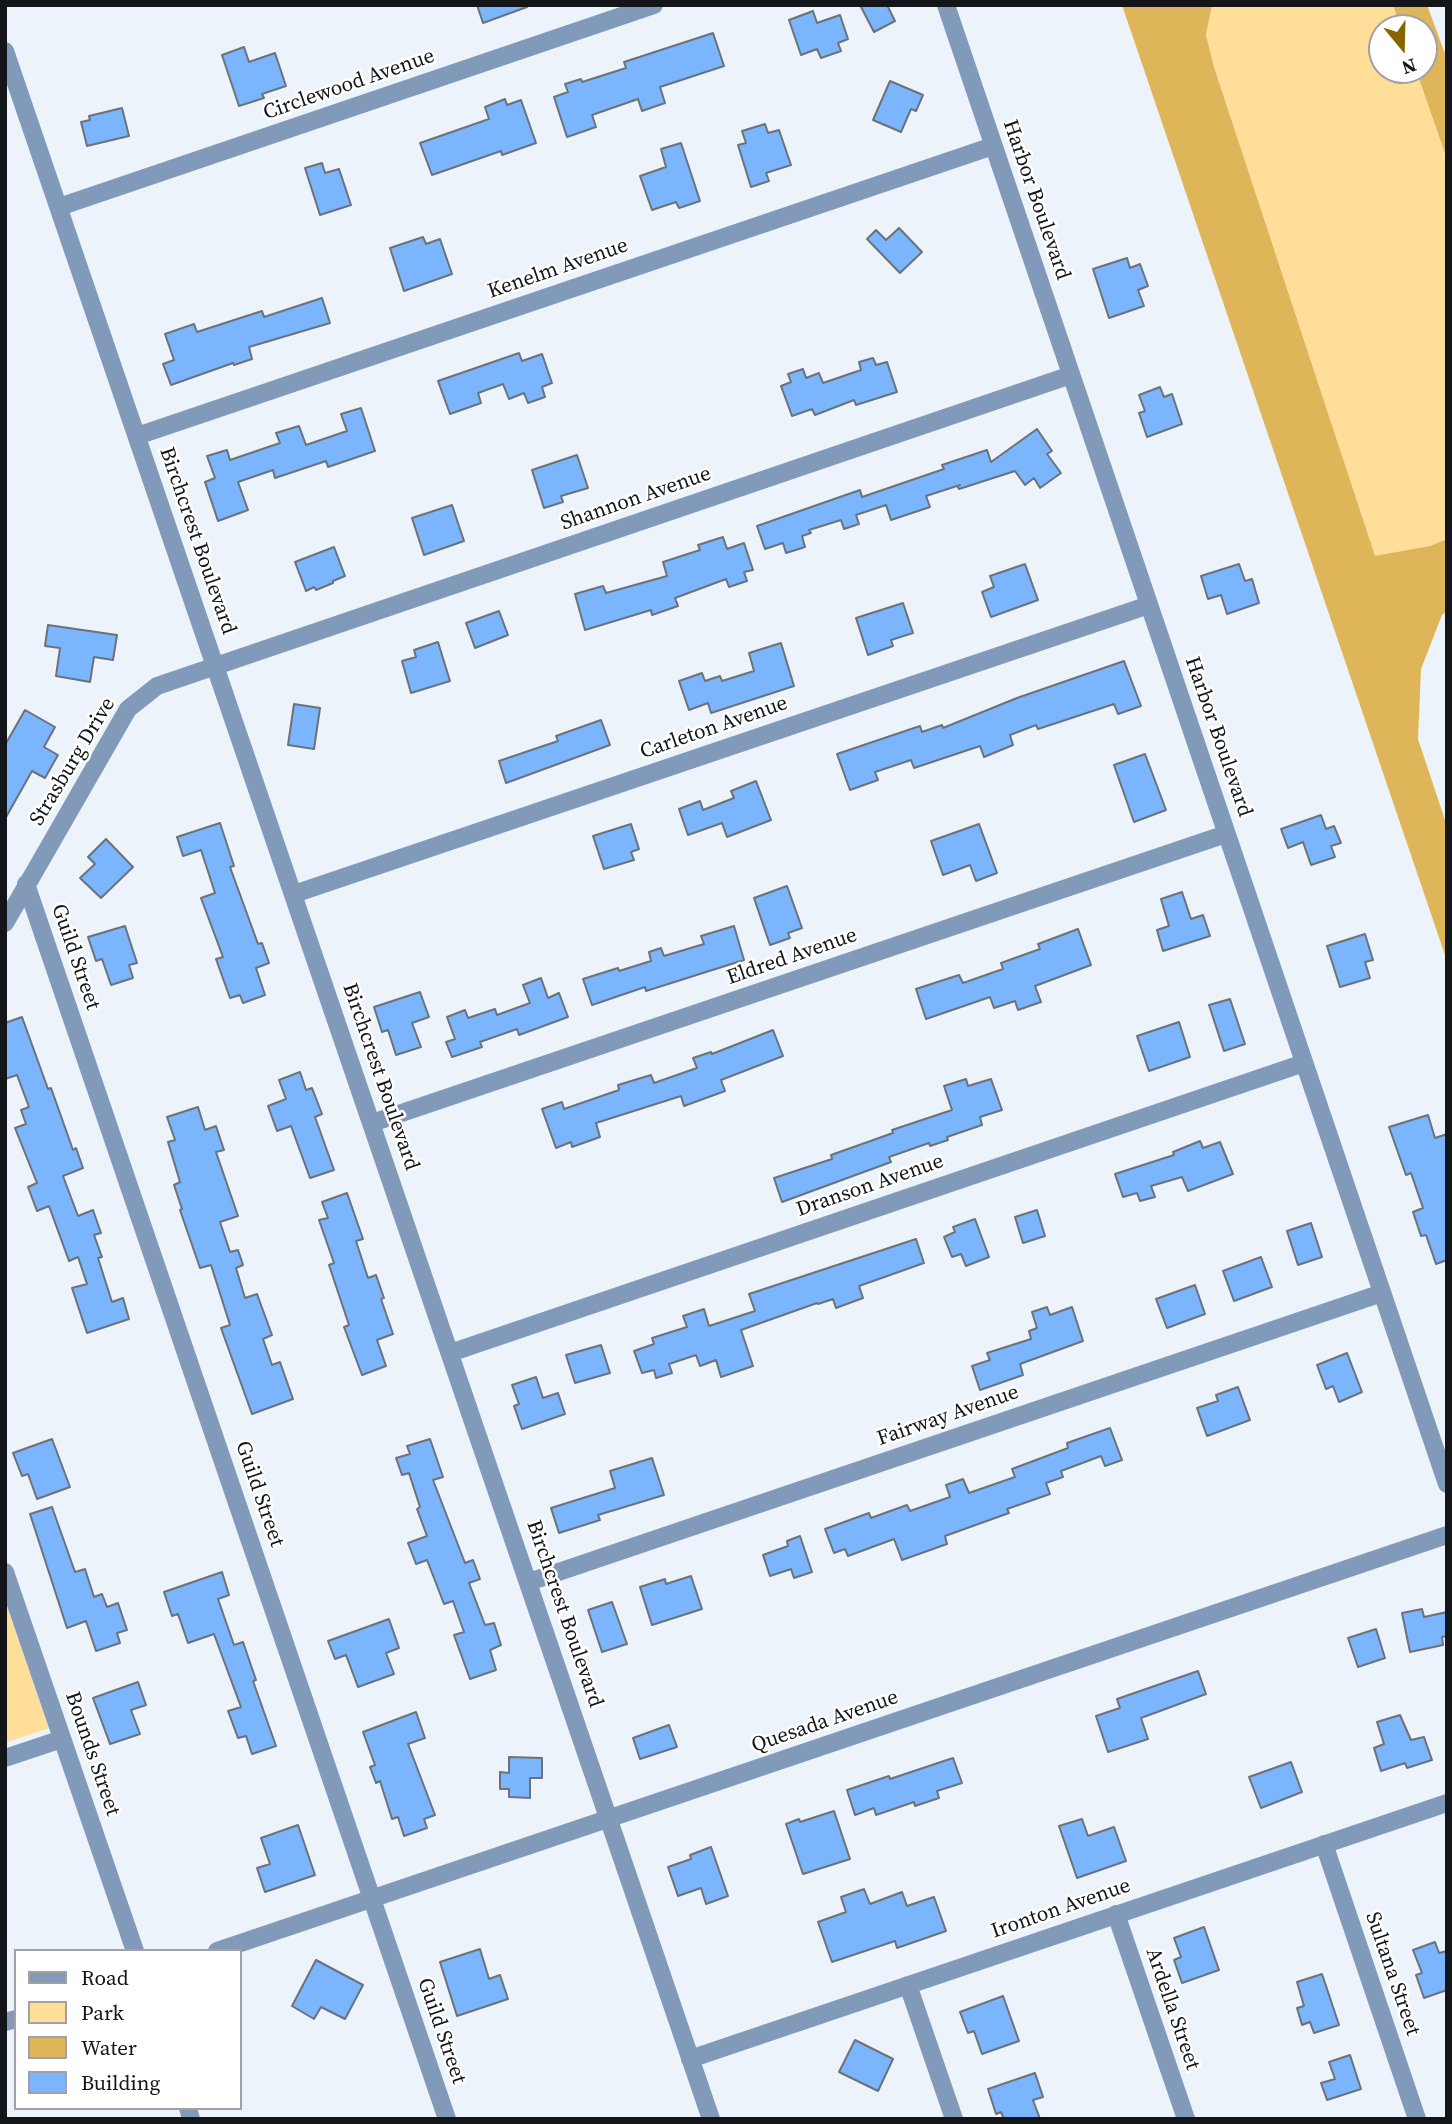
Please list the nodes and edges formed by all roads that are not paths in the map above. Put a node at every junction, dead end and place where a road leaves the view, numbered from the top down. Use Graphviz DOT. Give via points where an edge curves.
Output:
graph roads {
  1 [pos="654,5"];
  2 [pos="946,5"];
  3 [pos="5,51"];
  4 [pos="993,146"];
  5 [pos="59,207"];
  6 [pos="1071,375"];
  7 [pos="137,436"];
  8 [pos="1149,605"];
  9 [pos="215,666"];
  10 [pos="1226,834"];
  11 [pos="26,884"];
  12 [pos="293,894"];
  13 [pos="5,923"];
  14 [pos="1304,1063"];
  15 [pos="372,1124"];
  16 [pos="1382,1293"];
  17 [pos="450,1353"];
  18 [pos="1447,1484"];
  19 [pos="1447,1535"];
  20 [pos="5,1572"];
  21 [pos="528,1582"];
  22 [pos="62,1739"];
  23 [pos="5,1758"];
  24 [pos="1447,1802"];
  25 [pos="610,1819"];
  26 [pos="1324,1844"];
  27 [pos="373,1898"];
  28 [pos="1116,1914"];
  29 [pos="134,1949"];
  30 [pos="223,1949"];
  31 [pos="908,1985"];
  32 [pos="690,2059"];
  33 [pos="447,2119"];
  34 [pos="710,2119"];
  35 [pos="954,2119"];
  36 [pos="1186,2119"];
  37 [pos="1417,2119"];
  1 -- 5 [label="street, Circlewood Avenue"];
  2 -- 4 [label="street, Harbor Boulevard"];
  3 -- 5 [label="street, Birchcrest Boulevard"];
  4 -- 6 [label="street, Harbor Boulevard"];
  4 -- 7 [label="street, Kenelm Avenue"];
  5 -- 7 [label="street, Birchcrest Boulevard"];
  6 -- 8 [label="street, Harbor Boulevard"];
  6 -- 9 [label="street, Shannon Avenue"];
  7 -- 9 [label="street, Birchcrest Boulevard"];
  8 -- 10 [label="street, Harbor Boulevard"];
  8 -- 12 [label="street, Carleton Avenue"];
  9 -- 11 [label="street, Strasburg Drive" via="157,686 128,709"];
  9 -- 12 [label="street, Birchcrest Boulevard"];
  10 -- 14 [label="street, Harbor Boulevard"];
  10 -- 15 [label="street, Eldred Avenue"];
  11 -- 13 [label="street, Strasburg Drive"];
  11 -- 27 [label="street, Guild Street"];
  12 -- 15 [label="street, Birchcrest Boulevard"];
  14 -- 16 [label="street, Harbor Boulevard"];
  14 -- 17 [label="street, Dranson Avenue"];
  15 -- 17 [label="street, Birchcrest Boulevard"];
  16 -- 18 [label="street, Harbor Boulevard"];
  16 -- 21 [label="street, Fairway Avenue"];
  17 -- 21 [label="street, Birchcrest Boulevard"];
  19 -- 25 [label="street, Quesada Avenue"];
  20 -- 22 [label="street, Bounds Street"];
  21 -- 25 [label="street, Birchcrest Boulevard"];
  22 -- 23 [label="street"];
  22 -- 29 [label="street, Bounds Street"];
  24 -- 26 [label="street, Ironton Avenue"];
  25 -- 27 [label="street, Quesada Avenue"];
  25 -- 32 [label="street, Birchcrest Boulevard"];
  26 -- 28 [label="street, Ironton Avenue"];
  26 -- 37 [label="street, Sultana Street"];
  27 -- 30 [label="street, Quesada Avenue"];
  27 -- 33 [label="street, Guild Street"];
  28 -- 31 [label="street, Ironton Avenue"];
  28 -- 36 [label="street, Ardella Street"];
  31 -- 32 [label="street, Ironton Avenue"];
  31 -- 35 [label="street"];
  32 -- 34 [label="street, Birchcrest Boulevard"];
}
